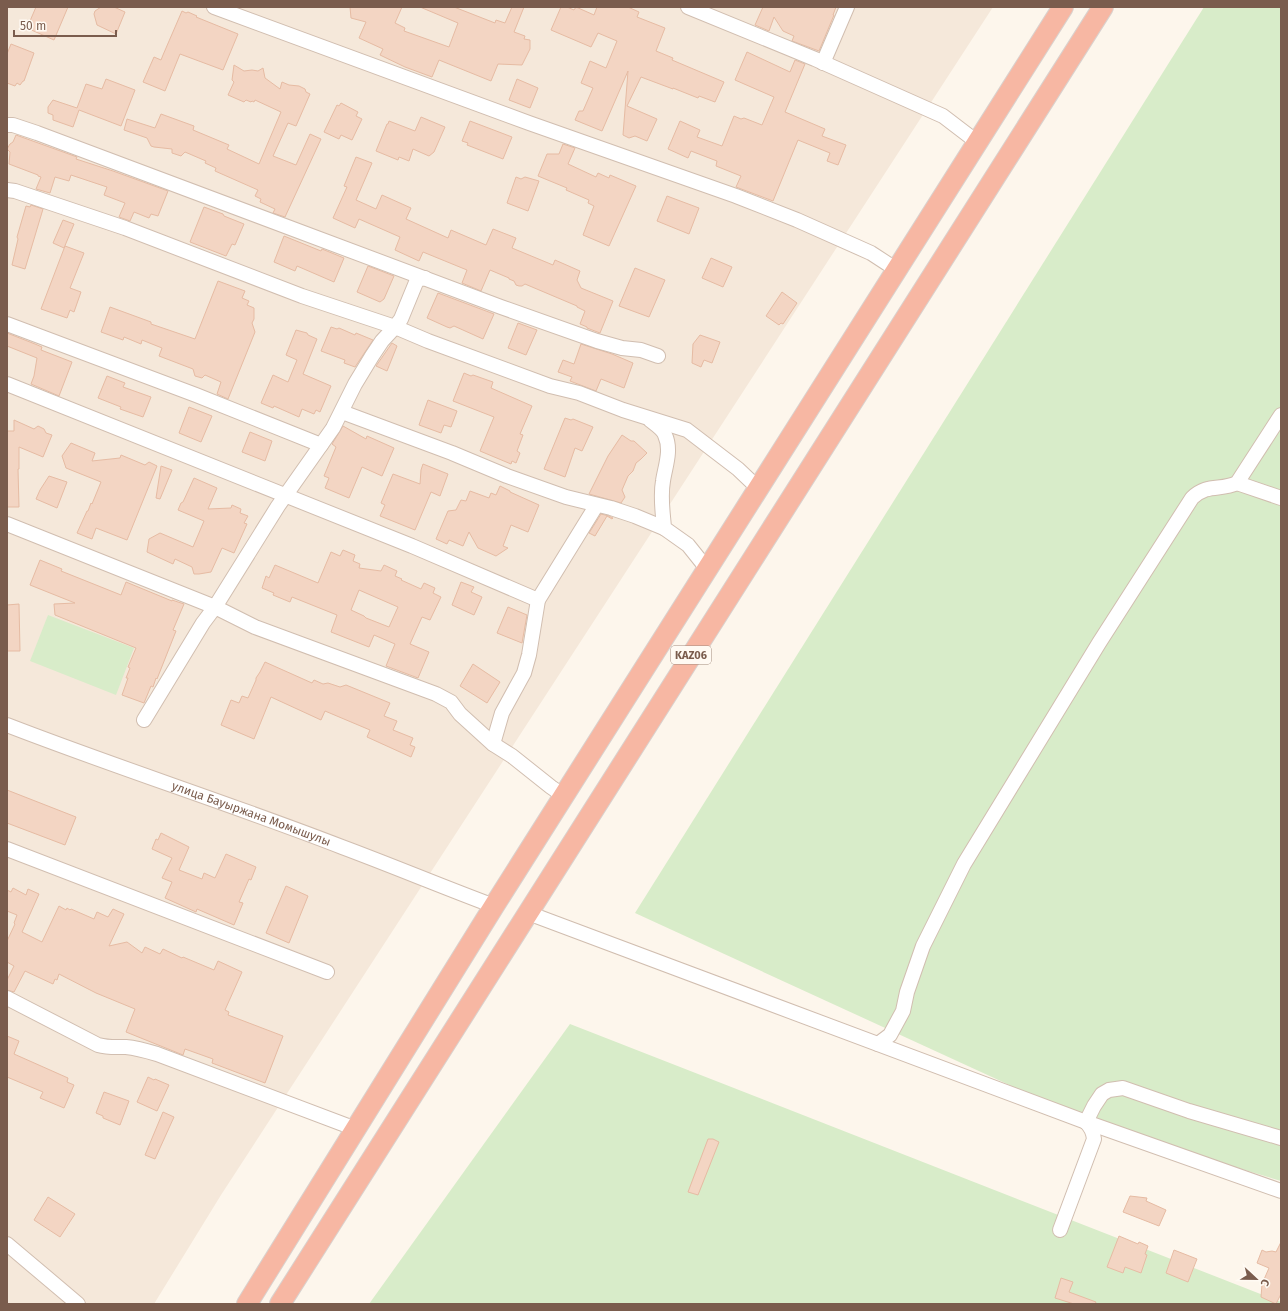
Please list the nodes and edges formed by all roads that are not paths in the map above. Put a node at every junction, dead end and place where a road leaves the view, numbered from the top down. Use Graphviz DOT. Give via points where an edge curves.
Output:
graph roads {
  1 [pos="214,7"];
  2 [pos="688,7"];
  3 [pos="847,7"];
  4 [pos="1063,7"];
  5 [pos="1103,7"];
  6 [pos="823,63"];
  7 [pos="7,125"];
  8 [pos="977,142"];
  9 [pos="7,190"];
  10 [pos="896,270"];
  11 [pos="424,278"];
  12 [pos="7,324"];
  13 [pos="395,328"];
  14 [pos="658,356"];
  15 [pos="7,384"];
  16 [pos="342,412"];
  17 [pos="1281,415"];
  18 [pos="648,418"];
  19 [pos="321,444"];
  20 [pos="1237,483"];
  21 [pos="759,489"];
  22 [pos="284,496"];
  23 [pos="1281,498"];
  24 [pos="596,506"];
  25 [pos="7,524"];
  26 [pos="664,528"];
  27 [pos="708,570"];
  28 [pos="538,600"];
  29 [pos="215,607"];
  30 [pos="144,720"];
  31 [pos="7,725"];
  32 [pos="493,744"];
  33 [pos="564,796"];
  34 [pos="7,849"];
  35 [pos="494,906"];
  36 [pos="528,913"];
  37 [pos="327,972"];
  38 [pos="7,998"];
  39 [pos="878,1044"];
  40 [pos="1086,1122"];
  41 [pos="356,1129"];
  42 [pos="1281,1138"];
  43 [pos="1281,1191"];
  44 [pos="1060,1230"];
  45 [pos="7,1244"];
  46 [pos="68,1299"];
  47 [pos="78,1304"];
  48 [pos="247,1304"];
  49 [pos="280,1304"];
  1 -- 10 [label="street" via="736,196 872,253"];
  2 -- 6 [label="street"];
  3 -- 6 [label="street"];
  4 -- 8 [label="highway, KАZ06"];
  5 -- 36 [label="highway, KАZ06"];
  6 -- 8 [label="street" via="943,116"];
  7 -- 11 [label="street" via="37,133"];
  8 -- 10 [label="highway, KАZ06"];
  9 -- 13 [label="street" via="125,228 302,296"];
  10 -- 21 [label="highway, KАZ06"];
  11 -- 13 [label="street" via="417,280"];
  11 -- 14 [label="street" via="597,341"];
  12 -- 19 [label="street"];
  13 -- 16 [label="street" via="372,356"];
  13 -- 18 [label="street" via="550,386 579,393"];
  15 -- 22 [label="street"];
  16 -- 19 [label="street"];
  16 -- 24 [label="street" via="566,498"];
  17 -- 20 [label="street"];
  18 -- 21 [label="street" via="688,430"];
  18 -- 26 [label="street" via="665,435 668,446 662,481"];
  19 -- 22 [label="street"];
  20 -- 23 [label="street"];
  20 -- 39 [label="street" via="1204,489 1192,498 1131,592 964,864 923,946 902,1011 890,1035"];
  21 -- 27 [label="highway, KАZ06"];
  22 -- 28 [label="street" via="412,546"];
  22 -- 29 [label="street"];
  24 -- 26 [label="street" via="636,516"];
  24 -- 28 [label="street"];
  25 -- 29 [label="street"];
  26 -- 27 [label="street" via="688,545"];
  27 -- 33 [label="highway, KАZ06"];
  28 -- 32 [label="street" via="524,673 502,714"];
  29 -- 30 [label="street" via="203,622"];
  29 -- 32 [label="street" via="255,627 436,694 451,702 460,714"];
  31 -- 35 [label="street, улица Бауыржана Момышулы" via="342,846"];
  32 -- 33 [label="street"];
  33 -- 35 [label="highway, KАZ06"];
  34 -- 37 [label="street"];
  35 -- 41 [label="highway, KАZ06"];
  36 -- 39 [label="street"];
  36 -- 49 [label="highway, KАZ06"];
  38 -- 41 [label="street" via="98,1045 140,1049 157,1054"];
  39 -- 40 [label="street"];
  40 -- 42 [label="street" via="1102,1094 1123,1088 1188,1111"];
  40 -- 43 [label="street"];
  40 -- 44 [label="street" via="1091,1127 1094,1139"];
  41 -- 48 [label="highway, KАZ06"];
  45 -- 46 [label="street"];
  46 -- 47 [label="street"];
}
